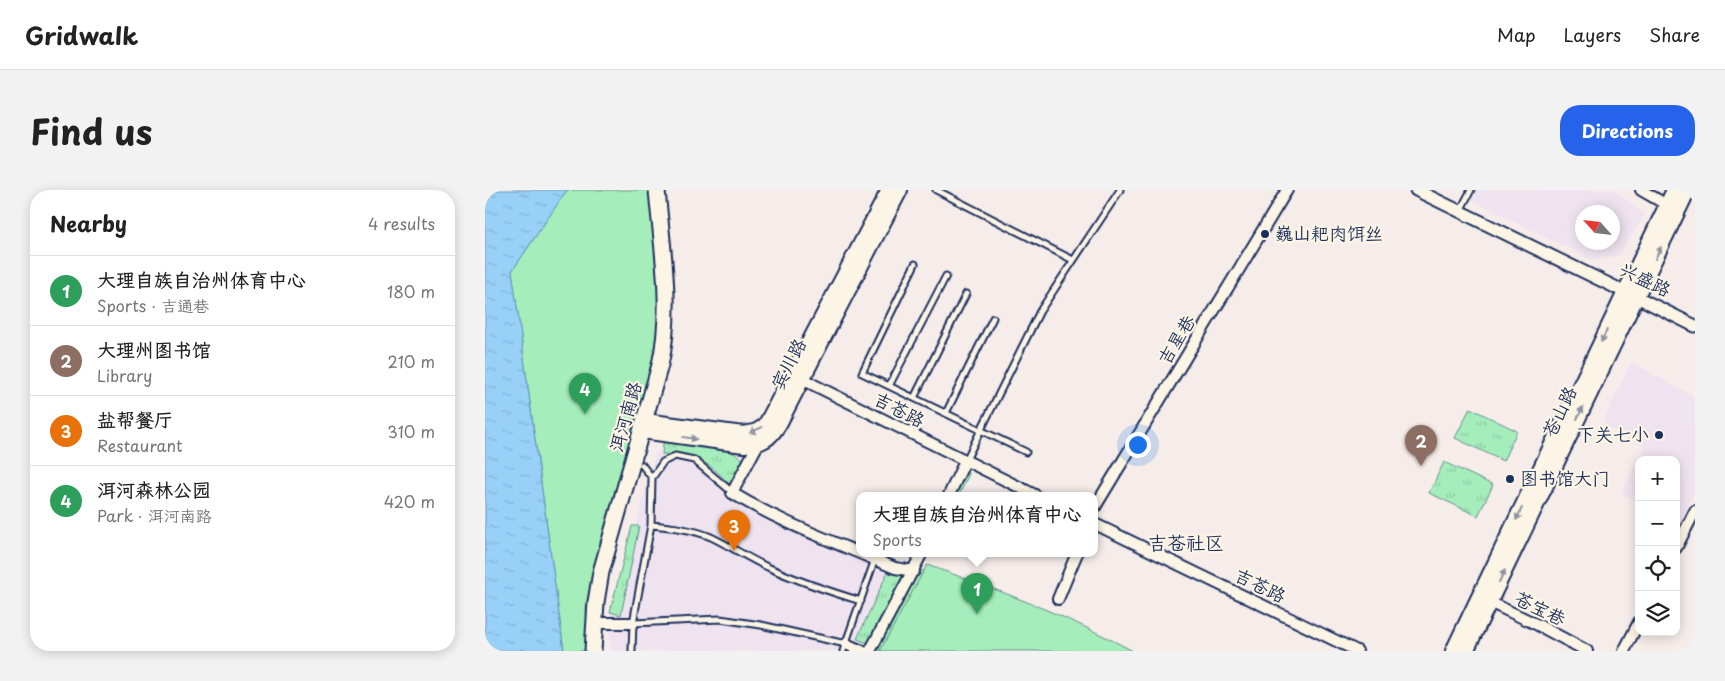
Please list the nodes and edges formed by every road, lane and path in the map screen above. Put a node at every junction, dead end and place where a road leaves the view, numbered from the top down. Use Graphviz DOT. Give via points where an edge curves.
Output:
graph roads {
  1 [pos="657,190"];
  2 [pos="666,190"];
  3 [pos="889,190"];
  4 [pos="900,190"];
  5 [pos="936,190"];
  6 [pos="1120,190"];
  7 [pos="1287,190"];
  8 [pos="1416,190"];
  9 [pos="1471,190"];
  10 [pos="1641,190"];
  11 [pos="1674,190"];
  12 [pos="1688,190"];
  13 [pos="1667,205"];
  14 [pos="1460,211"];
  15 [pos="1073,260"];
  16 [pos="915,264"];
  17 [pos="946,276"];
  18 [pos="966,294"];
  19 [pos="1631,294"];
  20 [pos="993,318"];
  21 [pos="1695,326"];
  22 [pos="800,382"];
  23 [pos="889,386"];
  24 [pos="914,398"];
  25 [pos="946,413"];
  26 [pos="648,427"];
  27 [pos="980,430"];
  28 [pos="758,444"];
  29 [pos="1026,452"];
  30 [pos="964,464"];
  31 [pos="642,465"];
  32 [pos="652,478"];
  33 [pos="950,492"];
  34 [pos="1015,492"];
  35 [pos="1028,492"];
  36 [pos="732,493"];
  37 [pos="1098,501"];
  38 [pos="1695,511"];
  39 [pos="651,525"];
  40 [pos="1098,525"];
  41 [pos="1098,533"];
  42 [pos="1677,546"];
  43 [pos="856,551"];
  44 [pos="870,557"];
  45 [pos="920,557"];
  46 [pos="1074,557"];
  47 [pos="875,559"];
  48 [pos="914,571"];
  49 [pos="1058,599"];
  50 [pos="1484,600"];
  51 [pos="861,601"];
  52 [pos="603,623"];
  53 [pos="633,623"];
  54 [pos="1635,630"];
  55 [pos="845,648"];
  56 [pos="593,651"];
  57 [pos="602,651"];
  58 [pos="632,651"];
  59 [pos="862,651"];
  60 [pos="870,651"];
  61 [pos="1341,651"];
  62 [pos="1357,651"];
  63 [pos="1453,651"];
  64 [pos="1466,651"];
  65 [pos="1587,651"];
  66 [pos="1624,651"];
  1 -- 26 [label="main road, 洱河南路" via="667,315"];
  2 -- 26 [label="main road, 洱河南路" via="676,316 671,360"];
  3 -- 26 [label="main road, 宾川路, one-way" via="765,426 754,433 743,434"];
  4 -- 22 [label="main road, 宾川路"];
  5 -- 15 [label="lane"];
  6 -- 15 [label="lane"];
  7 -- 37 [label="street, 吉星巷"];
  8 -- 14 [label="street, 兴盛路"];
  9 -- 14 [label="lane"];
  10 -- 13 [label="street"];
  11 -- 13 [label="main road, 苍山路"];
  19 -- 12 [label="main road, 苍山路, one-way"];
  13 -- 19 [label="main road, 苍山路"];
  14 -- 19 [label="street, 兴盛路"];
  15 -- 27 [label="lane" via="1040,311"];
  16 -- 23 [label="lane" via="862,373"];
  17 -- 23 [label="lane"];
  18 -- 24 [label="lane"];
  19 -- 21 [label="street, 兴盛路"];
  19 -- 50 [label="main road, 苍山路"];
  20 -- 25 [label="lane"];
  22 -- 28 [label="main road, 宾川路" via="773,432"];
  22 -- 30 [label="street, 吉苍路"];
  23 -- 24 [label="lane"];
  24 -- 25 [label="lane"];
  25 -- 27 [label="lane"];
  26 -- 28 [label="main road, one-way" via="734,444"];
  26 -- 31 [label="main road, 洱河南路"];
  26 -- 56 [label="main road, 洱河南路" via="599,582"];
  27 -- 29 [label="lane"];
  27 -- 30 [label="lane"];
  28 -- 36 [label="street"];
  30 -- 33 [label="street"];
  30 -- 34 [label="street, 吉苍路"];
  30 -- 35 [label="street, 吉苍路"];
  31 -- 32 [label="lane"];
  31 -- 52 [label="main road, 洱河南路" via="608,584"];
  32 -- 36 [label="lane" via="663,462 675,456 694,460"];
  32 -- 39 [label="lane"];
  36 -- 43 [label="street" via="758,509"];
  38 -- 42 [label="street"];
  39 -- 51 [label="lane" via="700,533 811,586"];
  39 -- 53 [label="lane"];
  40 -- 62 [label="street, 吉苍路"];
  41 -- 61 [label="street, 吉苍路"];
  44 -- 47 [label="street"];
  45 -- 48 [label="street"];
  46 -- 49 [label="street"];
  47 -- 48 [label="street" via="902,570"];
  47 -- 51 [label="lane"];
  48 -- 60 [label="street"];
  50 -- 63 [label="main road, 苍山路"];
  50 -- 64 [label="main road, 苍山路"];
  50 -- 65 [label="street, 苍宝巷"];
  51 -- 55 [label="lane"];
  52 -- 53 [label="street"];
  52 -- 57 [label="main road, 洱河南路"];
  53 -- 55 [label="lane" via="720,619 761,624"];
  53 -- 58 [label="lane"];
  54 -- 66 [label="street"];
  55 -- 59 [label="street"];
}
